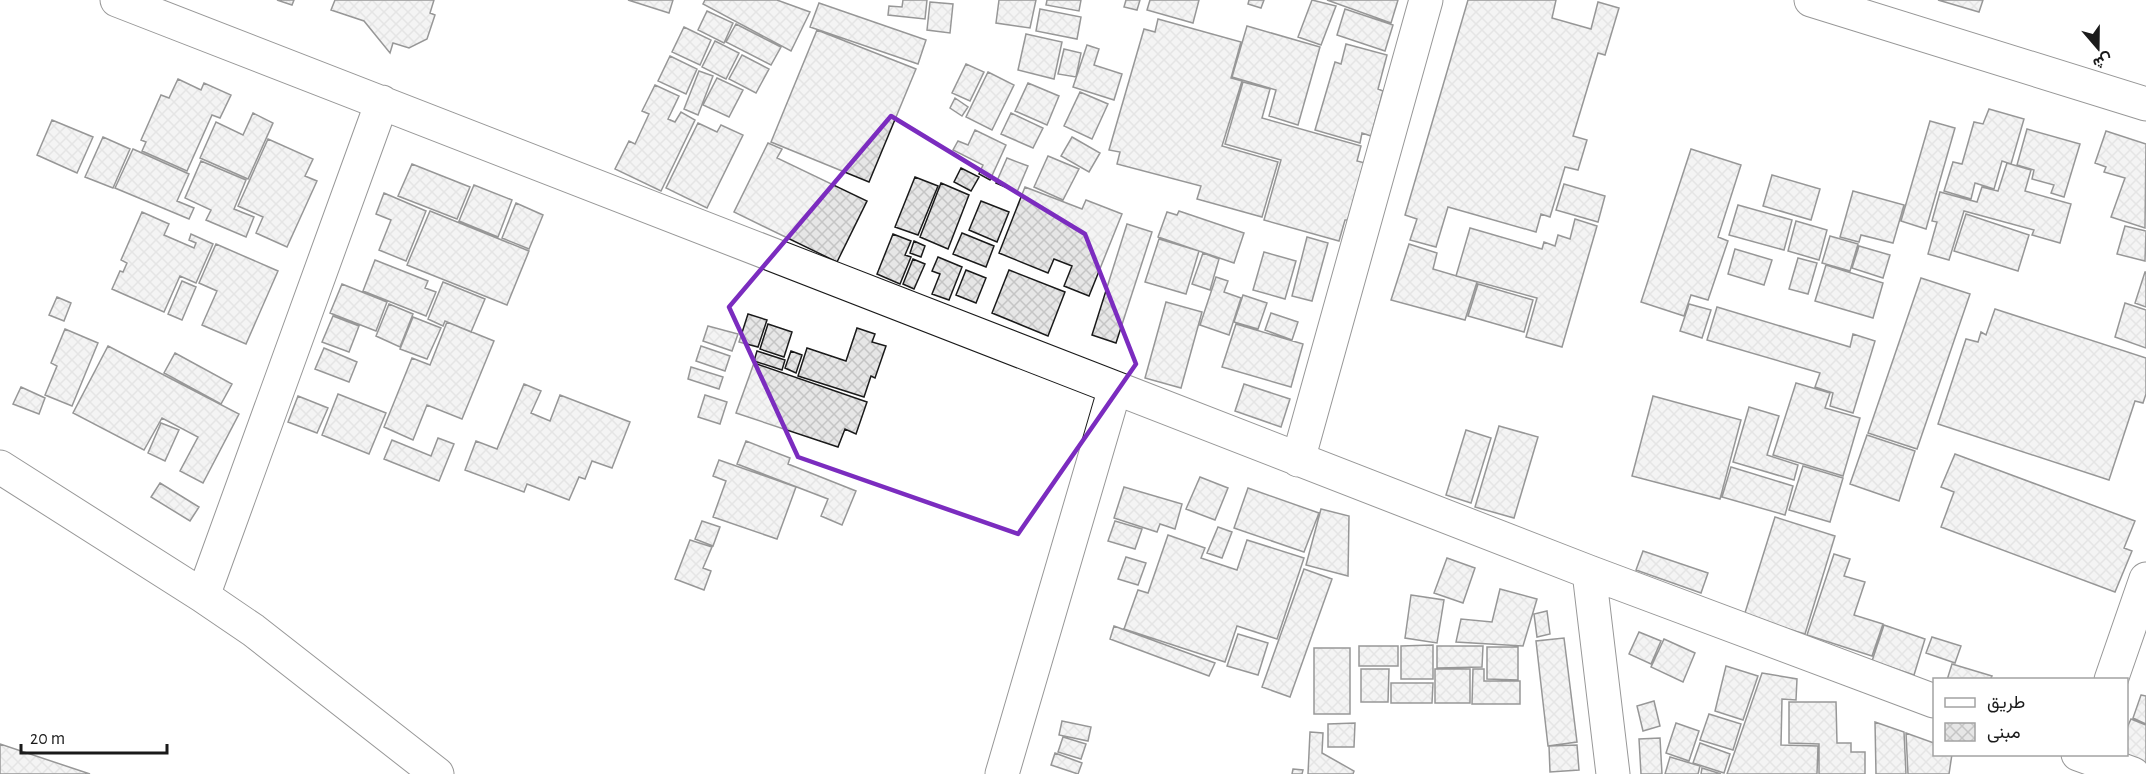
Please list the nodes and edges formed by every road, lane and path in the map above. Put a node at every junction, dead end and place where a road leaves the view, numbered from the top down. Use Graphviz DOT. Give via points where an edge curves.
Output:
graph roads {
  1 [pos="117,0"];
  2 [pos="1426,0"];
  3 [pos="1811,0"];
  4 [pos="382,102"];
  5 [pos="2146,105"];
  6 [pos="1115,388"];
  7 [pos="1298,460"];
  8 [pos="0,467"];
  9 [pos="1589,572"];
  10 [pos="2146,579"];
  11 [pos="203,596"];
  12 [pos="2112,678"];
  13 [pos="1933,700"];
  14 [pos="2086,756"];
  15 [pos="437,774"];
  16 [pos="1002,774"];
  17 [pos="1613,774"];
  18 [pos="2133,774"];
  1 -- 4 [label="street"];
  2 -- 7 [label="street"];
  3 -- 5 [label="street"];
  4 -- 6 [label="street"];
  4 -- 11 [label="street"];
  6 -- 7 [label="street"];
  6 -- 16 [label="street"];
  7 -- 9 [label="street"];
  8 -- 11 [label="street"];
  9 -- 13 [label="street"];
  9 -- 17 [label="street"];
  10 -- 12 [label="street"];
  11 -- 15 [label="street" via="261,636"];
  14 -- 18 [label="street"];
}
